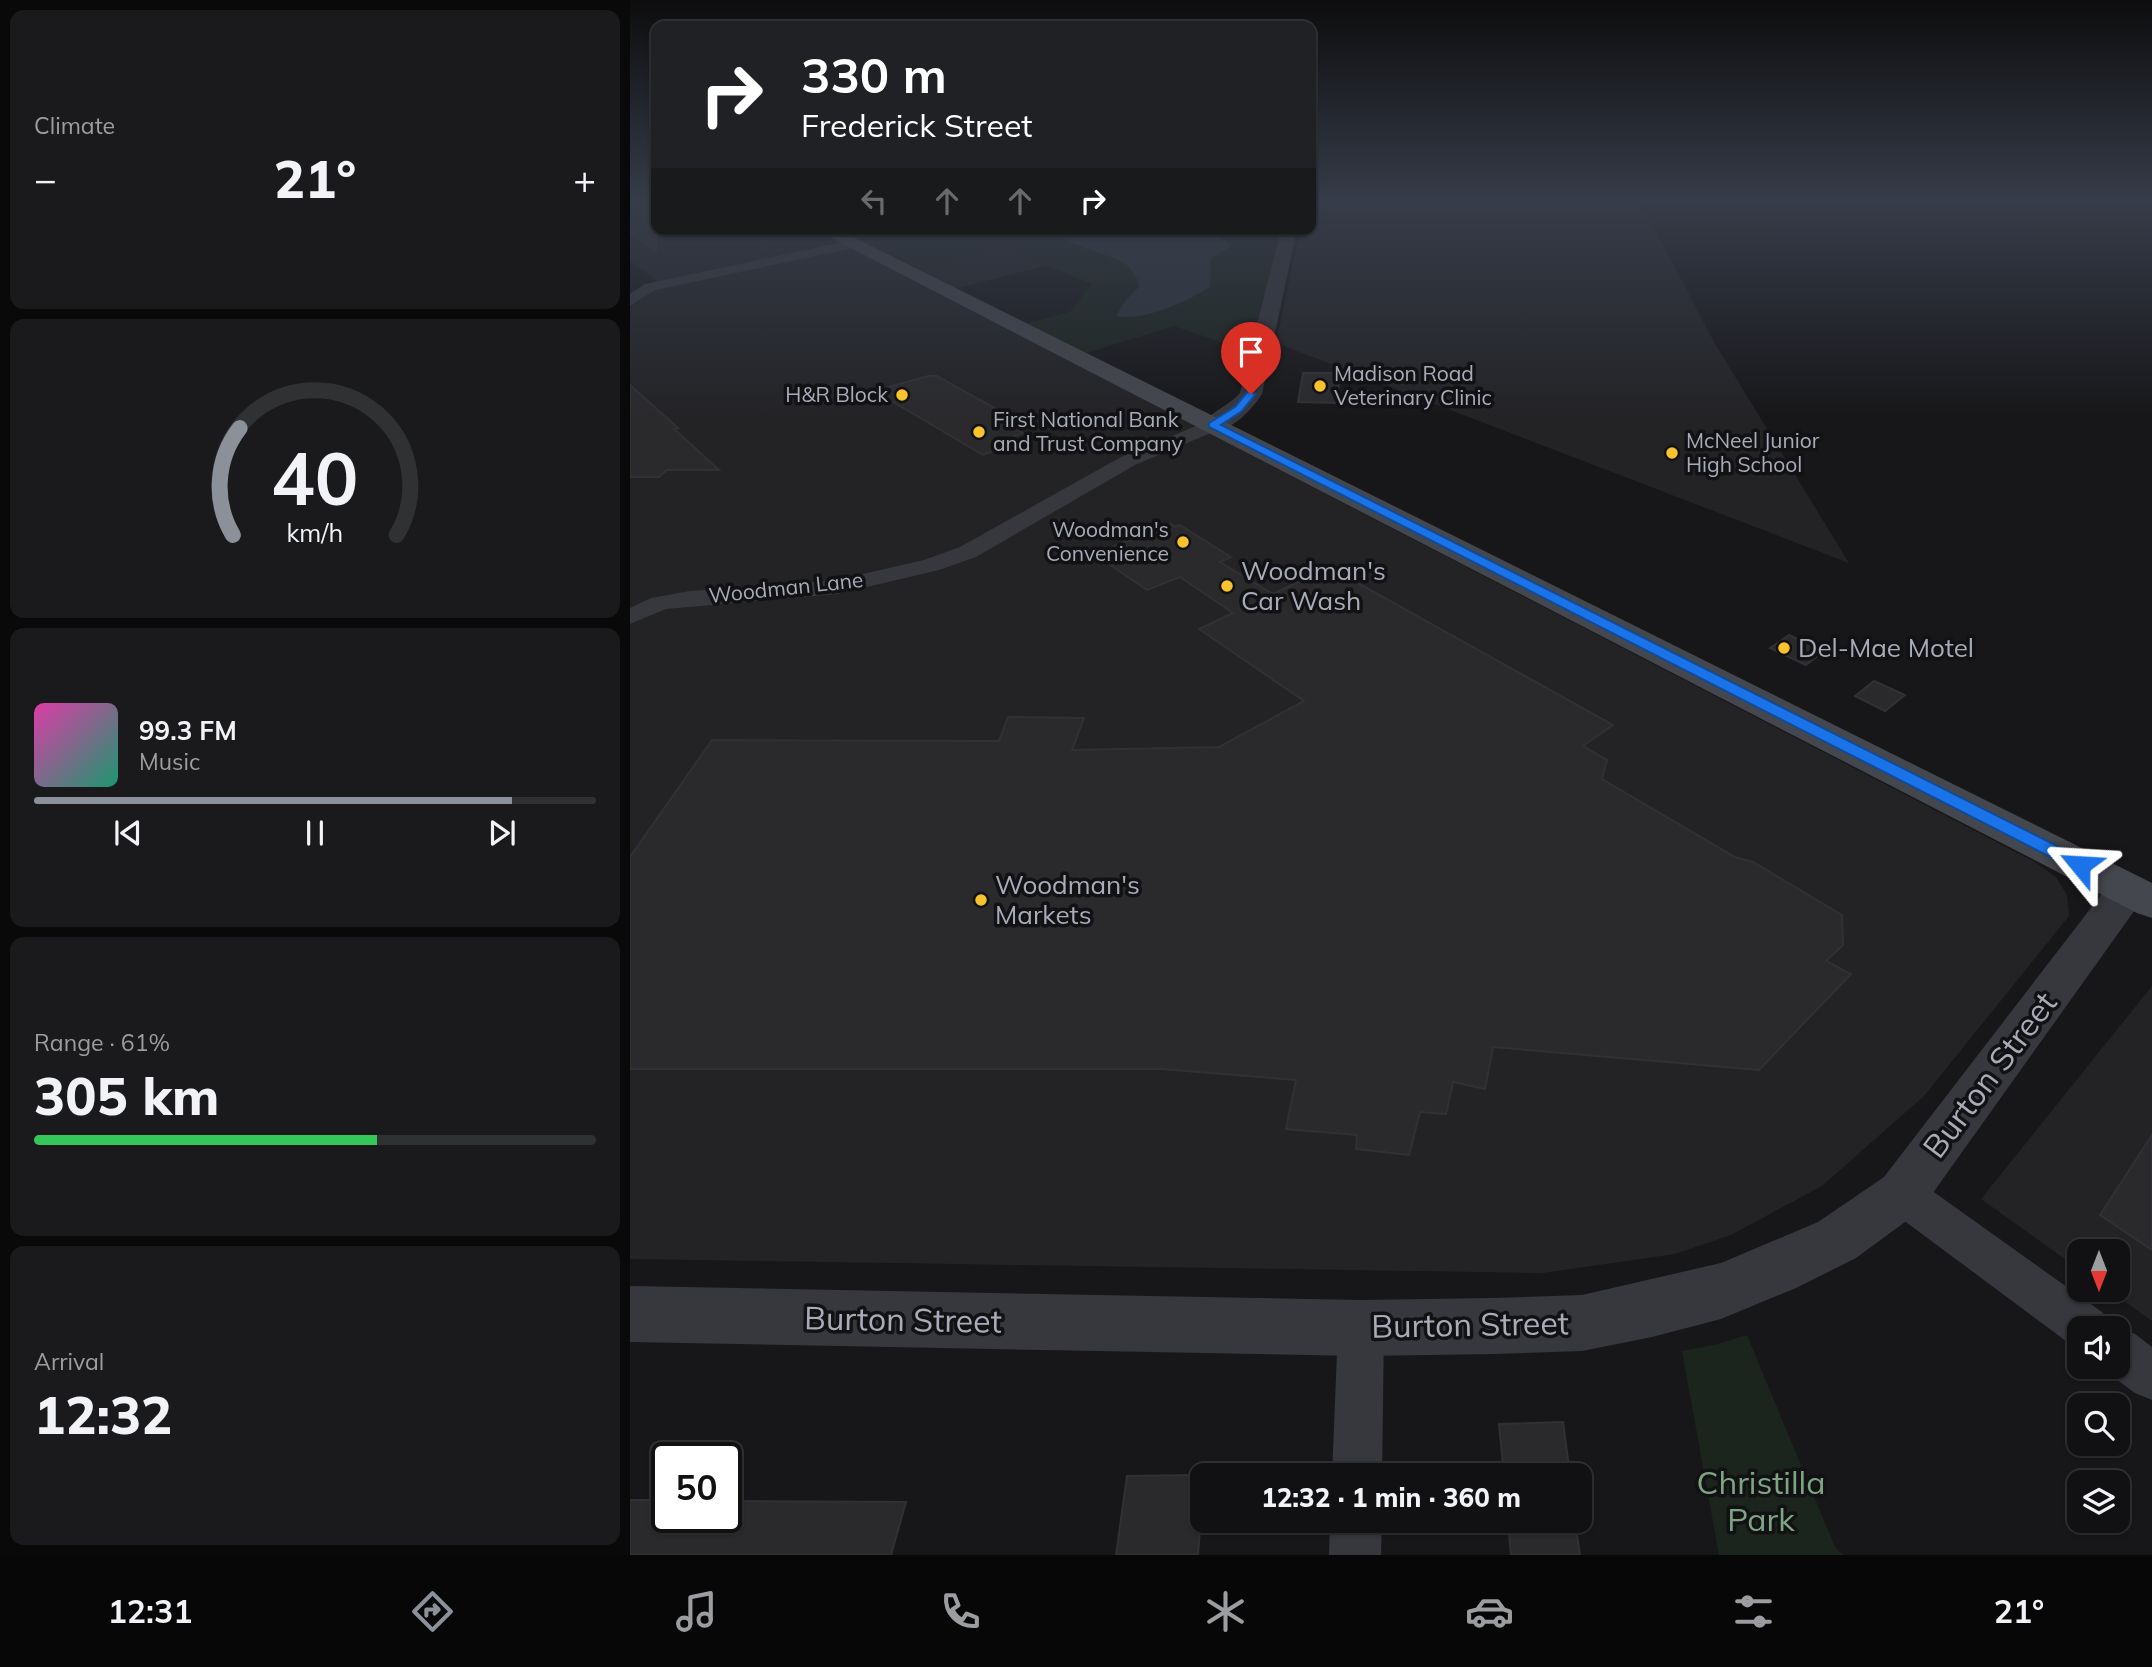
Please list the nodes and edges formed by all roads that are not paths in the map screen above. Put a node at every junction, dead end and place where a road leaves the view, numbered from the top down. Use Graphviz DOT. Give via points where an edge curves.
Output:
graph roads {
  1 [pos="635,273"];
  2 [pos="713,274"];
  3 [pos="912,274"];
  4 [pos="1279,274"];
  5 [pos="650,287"];
  6 [pos="630,301"];
  7 [pos="1213,425"];
  8 [pos="630,617"];
  9 [pos="2140,895"];
  10 [pos="1902,1194"];
  11 [pos="630,1314"];
  12 [pos="2070,1316"];
  13 [pos="1361,1328"];
  14 [pos="2130,1360"];
  15 [pos="2152,1376"];
  16 [pos="1357,1463"];
  17 [pos="1356,1533"];
  18 [pos="1355,1555"];
  1 -- 5 [label="street"];
  2 -- 5 [label="street"];
  3 -- 7 [label="main road"];
  4 -- 7 [label="street" via="1251,394 1239,409"];
  5 -- 6 [label="street"];
  7 -- 8 [label="street, Woodman Lane" via="1128,461 968,552 931,565 837,587 660,603"];
  7 -- 9 [label="main road"];
  9 -- 10 [label="street, Burton Street"];
  10 -- 12 [label="street"];
  10 -- 13 [label="street, Burton Street" via="1837,1240 1777,1269 1721,1291 1652,1309 1582,1323"];
  11 -- 13 [label="street, Burton Street"];
  13 -- 16 [label="street"];
  14 -- 15 [label="street"];
  17 -- 18 [label="street"];
}
